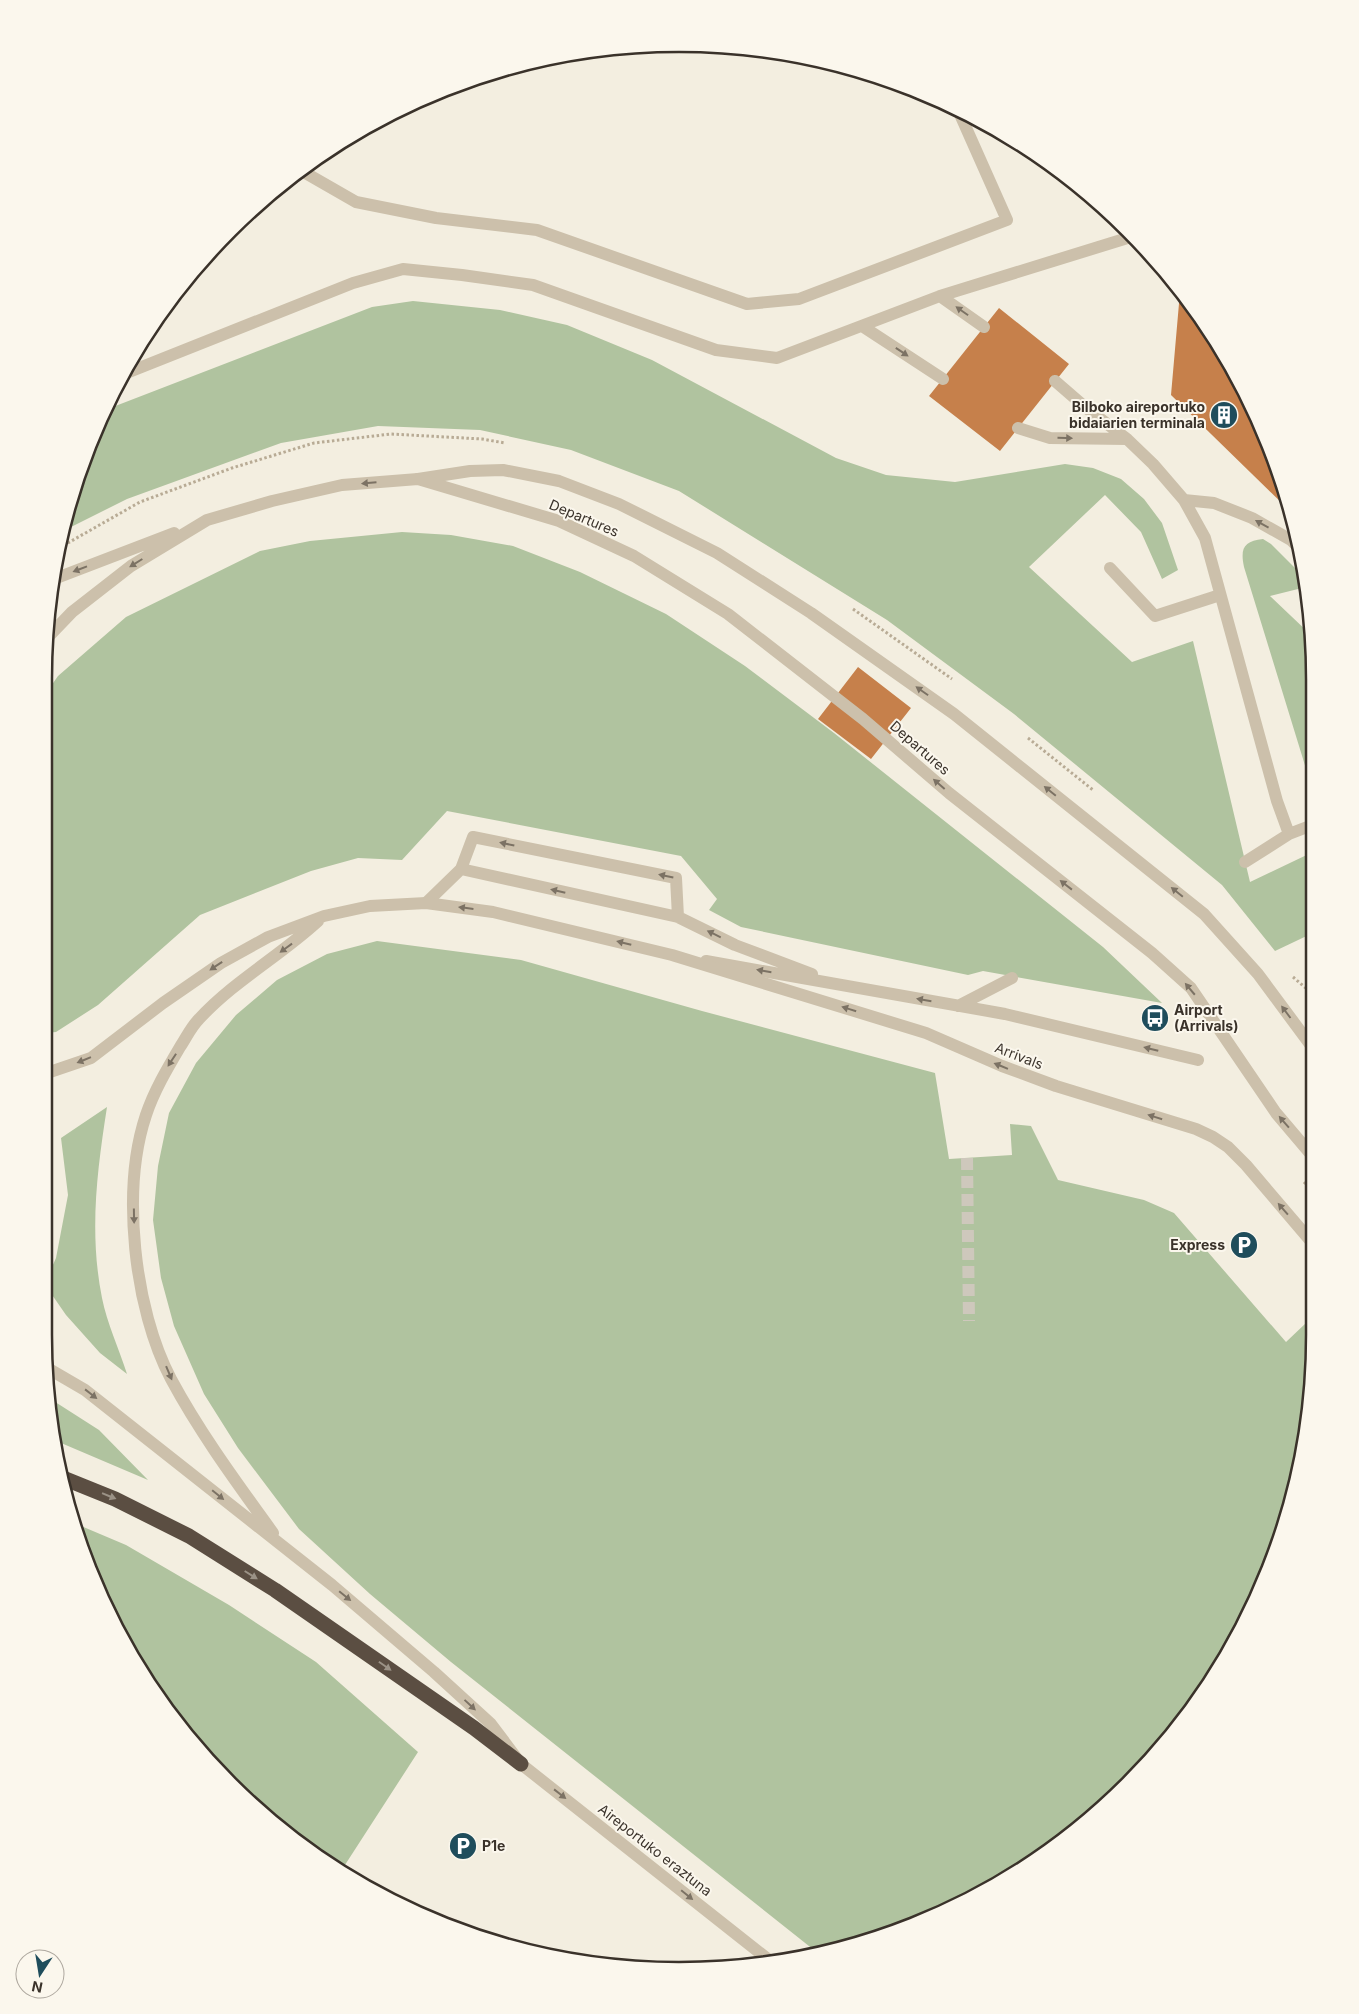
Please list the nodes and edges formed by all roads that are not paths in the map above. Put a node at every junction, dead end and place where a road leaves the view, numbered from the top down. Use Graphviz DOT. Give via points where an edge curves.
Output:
graph roads {
  1 [pos="963,120"];
  2 [pos="308,175"];
  3 [pos="1125,239"];
  4 [pos="940,296"];
  5 [pos="862,326"];
  6 [pos="984,327"];
  7 [pos="135,370"];
  8 [pos="942,379"];
  9 [pos="1055,381"];
  10 [pos="1018,428"];
  11 [pos="1127,439"];
  12 [pos="418,479"];
  13 [pos="1184,500"];
  14 [pos="207,520"];
  15 [pos="1290,539"];
  16 [pos="1110,568"];
  17 [pos="62,576"];
  18 [pos="1220,595"];
  19 [pos="55,630"];
  20 [pos="1306,827"];
  21 [pos="1289,834"];
  22 [pos="1245,862"];
  23 [pos="461,869"];
  24 [pos="426,903"];
  25 [pos="324,916"];
  26 [pos="678,918"];
  27 [pos="672,955"];
  28 [pos="1012,978"];
  29 [pos="840,985"];
  30 [pos="958,1006"];
  31 [pos="1306,1039"];
  32 [pos="1198,1060"];
  33 [pos="52,1071"];
  34 [pos="1306,1148"];
  35 [pos="1306,1236"];
  36 [pos="54,1372"];
  37 [pos="70,1481"];
  38 [pos="282,1546"];
  39 [pos="521,1764"];
  40 [pos="763,1956"];
  1 -- 2 [label="street" via="1007,220 799,298 747,304 537,230 436,218 356,202"];
  3 -- 4 [label="street"];
  4 -- 5 [label="street"];
  6 -- 4 [label="street, one-way"];
  5 -- 7 [label="street" via="777,358 716,350 533,285 403,269 352,283"];
  5 -- 8 [label="street, one-way"];
  9 -- 11 [label="street"];
  10 -- 11 [label="street, one-way" via="1050,438"];
  11 -- 13 [label="street"];
  12 -- 14 [label="street, one-way" via="342,485"];
  31 -- 12 [label="street, one-way" via="1258,974 1204,914 954,714 811,613 718,553 619,504 559,482 504,470 470,471"];
  34 -- 12 [label="street, Departures, one-way" via="1276,1113 1191,988 1152,953 949,793 863,719 728,614 634,556 559,521"];
  15 -- 13 [label="street, one-way" via="1252,518 1214,503"];
  13 -- 18 [label="street" via="1205,538"];
  14 -- 17 [label="street, one-way"];
  14 -- 19 [label="street, one-way" via="131,566 72,612"];
  16 -- 18 [label="street" via="1155,616"];
  18 -- 21 [label="street"];
  20 -- 21 [label="street"];
  21 -- 22 [label="street"];
  23 -- 24 [label="street"];
  26 -- 23 [label="street, one-way"];
  26 -- 23 [label="street, one-way" via="676,878 473,837"];
  24 -- 25 [label="street" via="370,906"];
  27 -- 24 [label="street, one-way" via="493,912"];
  25 -- 33 [label="street, one-way" via="268,937 221,962 90,1058"];
  25 -- 38 [label="street, one-way" via="198,1020 164,1073 146,1115 136,1159 134,1249 148,1319 170,1378 208,1441"];
  29 -- 26 [label="street, one-way"];
  29 -- 27 [label="street, one-way"];
  35 -- 27 [label="street, Arrivals, one-way" via="1228,1147 1196,1129 1056,1086 926,1034"];
  28 -- 30 [label="street"];
  30 -- 29 [label="street, one-way"];
  32 -- 30 [label="street, one-way" via="1005,1014"];
  36 -- 38 [label="street, one-way" via="85,1390"];
  37 -- 39 [label="highway, one-way" via="115,1499 197,1541 283,1596"];
  38 -- 39 [label="street, Aireportuko eraztuna, one-way" via="434,1672 491,1724"];
  39 -- 40 [label="street, Aireportuko eraztuna, one-way"];
}
